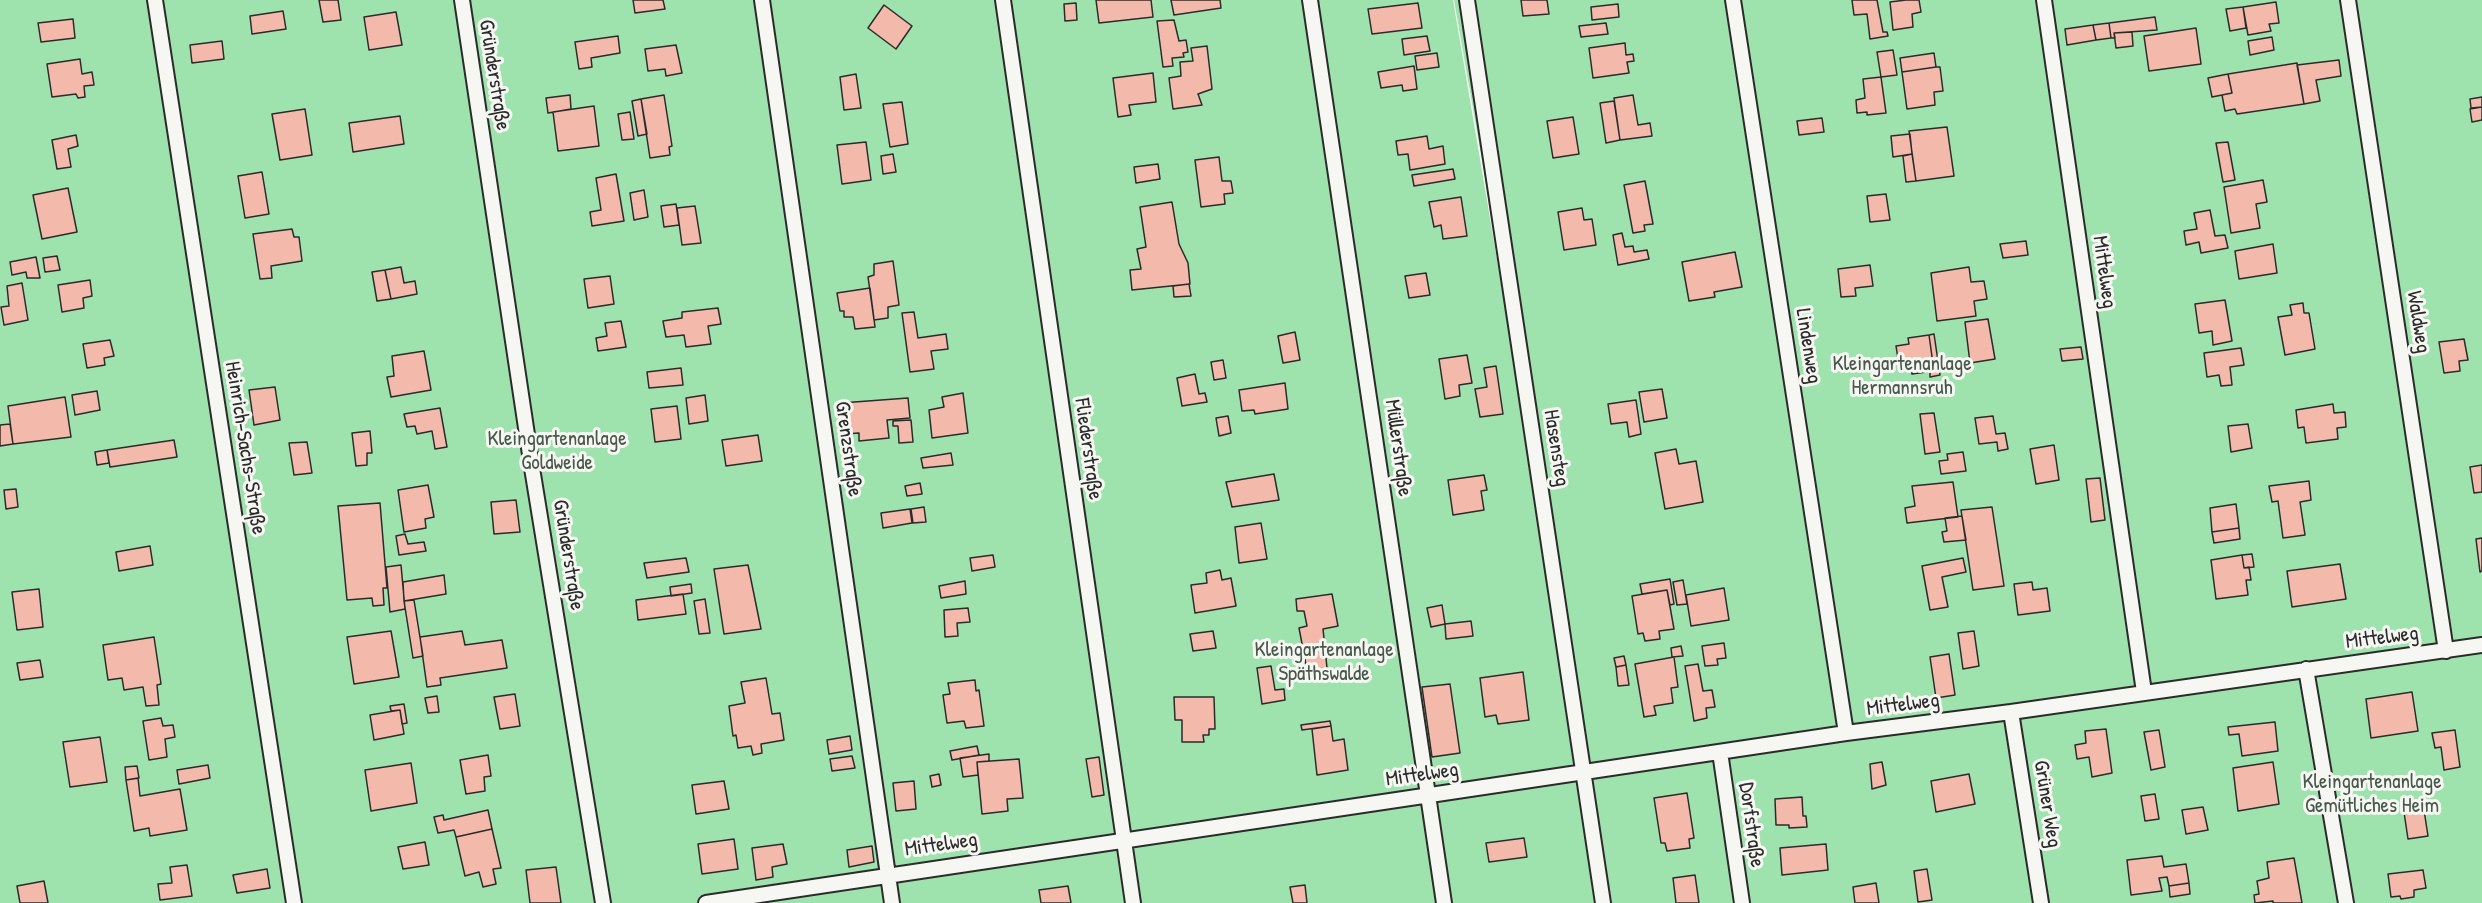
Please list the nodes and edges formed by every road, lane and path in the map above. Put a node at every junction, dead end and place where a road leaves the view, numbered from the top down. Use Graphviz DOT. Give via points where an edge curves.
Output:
graph roads {
  1 [pos="155,0"];
  2 [pos="462,0"];
  3 [pos="762,0"];
  4 [pos="1002,0"];
  5 [pos="1310,0"];
  6 [pos="1467,0"];
  7 [pos="1733,0"];
  8 [pos="2044,0"];
  9 [pos="2348,0"];
  10 [pos="2482,645"];
  11 [pos="2446,651"];
  12 [pos="2306,669"];
  13 [pos="2144,692"];
  14 [pos="2011,712"];
  15 [pos="1846,733"];
  16 [pos="1720,752"];
  17 [pos="1584,773"];
  18 [pos="1428,795"];
  19 [pos="1124,839"];
  20 [pos="888,874"];
  21 [pos="294,903"];
  22 [pos="603,903"];
  23 [pos="706,903"];
  24 [pos="892,903"];
  25 [pos="1133,903"];
  26 [pos="1444,903"];
  27 [pos="1603,903"];
  28 [pos="1742,903"];
  29 [pos="2041,903"];
  30 [pos="2346,903"];
  1 -- 21 [label="lane, Heinrich-Sachs-Straße"];
  2 -- 22 [label="lane, Gründerstraße"];
  3 -- 20 [label="lane, Grenzstraße"];
  4 -- 19 [label="lane, Fliederstraße"];
  5 -- 18 [label="lane, Müllerstraße"];
  6 -- 17 [label="lane, Hasensteg"];
  7 -- 15 [label="lane, Lindenweg"];
  8 -- 13 [label="lane, Mittelweg"];
  9 -- 11 [label="lane, Waldweg"];
  10 -- 11 [label="lane, Mittelweg"];
  11 -- 12 [label="lane, Mittelweg"];
  12 -- 13 [label="lane, Mittelweg"];
  12 -- 30 [label="lane"];
  13 -- 14 [label="lane, Mittelweg"];
  14 -- 15 [label="lane, Mittelweg"];
  14 -- 29 [label="lane, Grüner Weg"];
  15 -- 16 [label="lane, Mittelweg"];
  16 -- 17 [label="lane, Mittelweg"];
  16 -- 28 [label="lane, Dorfstraße"];
  17 -- 18 [label="lane, Mittelweg"];
  17 -- 27 [label="lane, Hasensteg"];
  18 -- 19 [label="lane, Mittelweg"];
  18 -- 26 [label="lane, Müllerstraße"];
  19 -- 20 [label="lane, Mittelweg"];
  19 -- 25 [label="lane, Fliederstraße"];
  20 -- 23 [label="lane, Mittelweg"];
  20 -- 24 [label="lane, Grenzstraße"];
}
